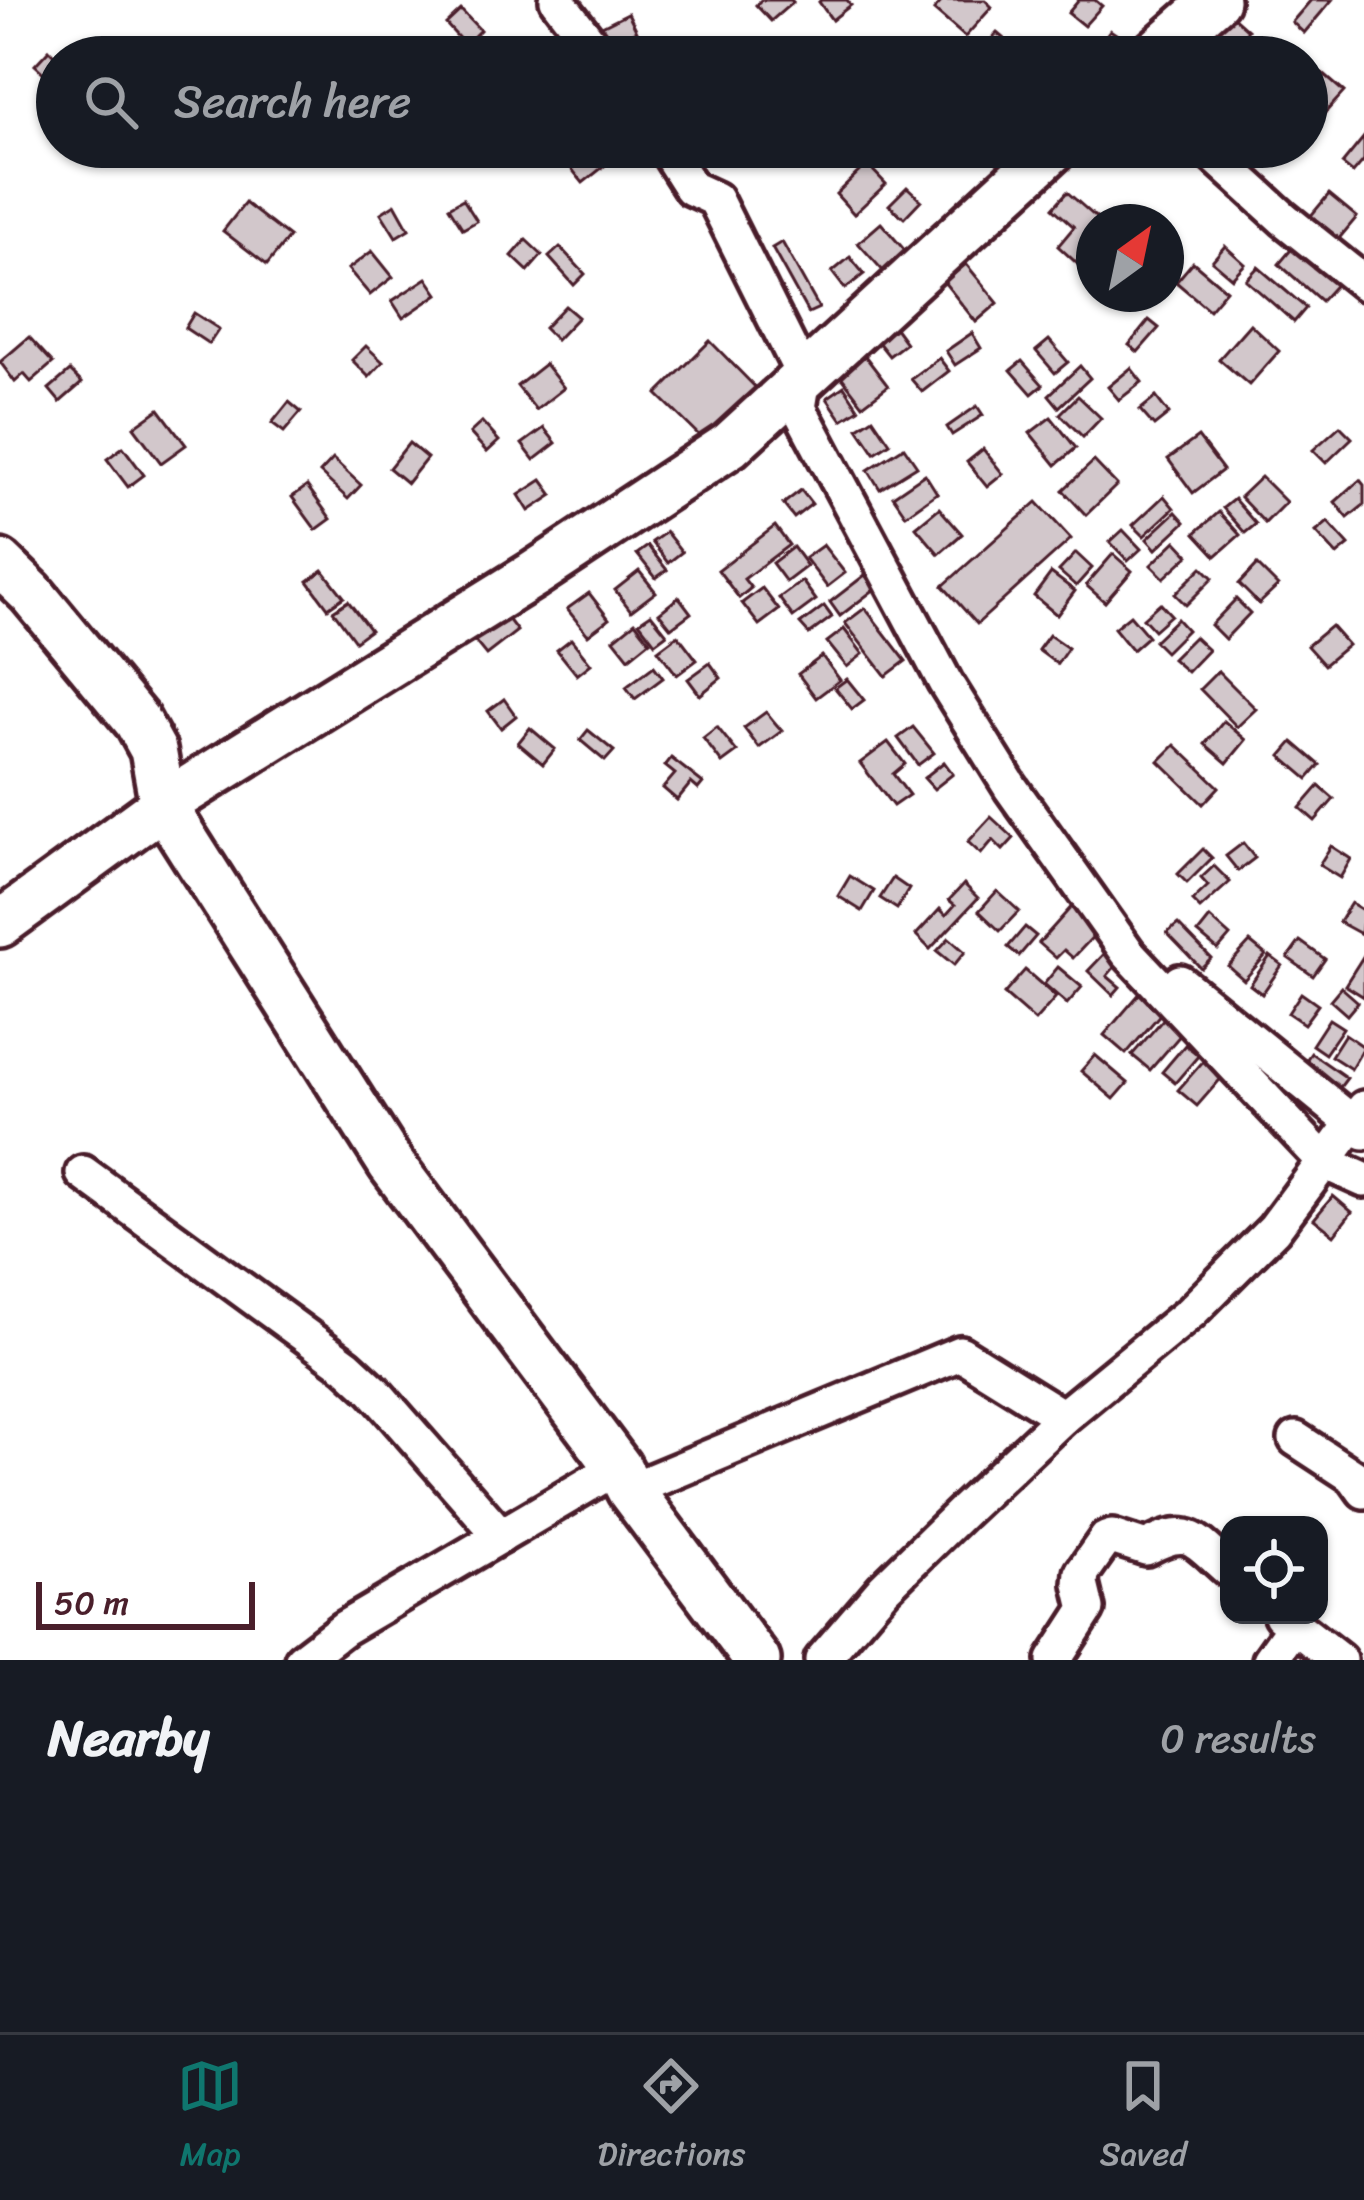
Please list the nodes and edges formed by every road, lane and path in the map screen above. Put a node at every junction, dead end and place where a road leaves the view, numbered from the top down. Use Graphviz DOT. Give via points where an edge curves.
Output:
graph roads {
  1 [pos="557,0"];
  2 [pos="1197,7"];
  3 [pos="585,36"];
  4 [pos="1170,36"];
  5 [pos="678,168"];
  6 [pos="1032,168"];
  7 [pos="1228,168"];
  8 [pos="1364,283"];
  9 [pos="804,377"];
  10 [pos="0,563"];
  11 [pos="164,806"];
  12 [pos="1095,908"];
  13 [pos="0,925"];
  14 [pos="1360,1122"];
  15 [pos="1326,1163"];
  16 [pos="83,1173"];
  17 [pos="1364,1180"];
  18 [pos="1063,1417"];
  19 [pos="1296,1438"];
  20 [pos="624,1479"];
  21 [pos="1364,1491"];
  22 [pos="501,1536"];
  23 [pos="1220,1562"];
  24 [pos="1287,1624"];
  25 [pos="1292,1624"];
  26 [pos="302,1660"];
  27 [pos="757,1660"];
  28 [pos="822,1660"];
  29 [pos="1054,1660"];
  30 [pos="1270,1660"];
  31 [pos="1339,1660"];
  1 -- 3 [label="street"];
  2 -- 4 [label="street"];
  5 -- 9 [label="street" via="691,188 715,199"];
  6 -- 9 [label="street"];
  7 -- 8 [label="street"];
  9 -- 11 [label="street" via="730,445"];
  9 -- 12 [label="street" via="799,408 945,682"];
  10 -- 11 [label="street" via="137,721 153,750"];
  11 -- 13 [label="street"];
  11 -- 20 [label="street" via="391,1164"];
  12 -- 14 [label="street"];
  12 -- 15 [label="street"];
  14 -- 15 [label="street"];
  15 -- 17 [label="street"];
  15 -- 18 [label="street" via="1191,1312"];
  16 -- 22 [label="street" via="347,1366"];
  18 -- 20 [label="street" via="960,1353"];
  18 -- 28 [label="street" via="884,1588"];
  19 -- 21 [label="street"];
  20 -- 22 [label="street"];
  20 -- 27 [label="street"];
  22 -- 26 [label="street"];
  23 -- 29 [label="street" via="1179,1534 1146,1548 1106,1539 1082,1573 1087,1610"];
  24 -- 30 [label="street"];
  25 -- 31 [label="street"];
}
